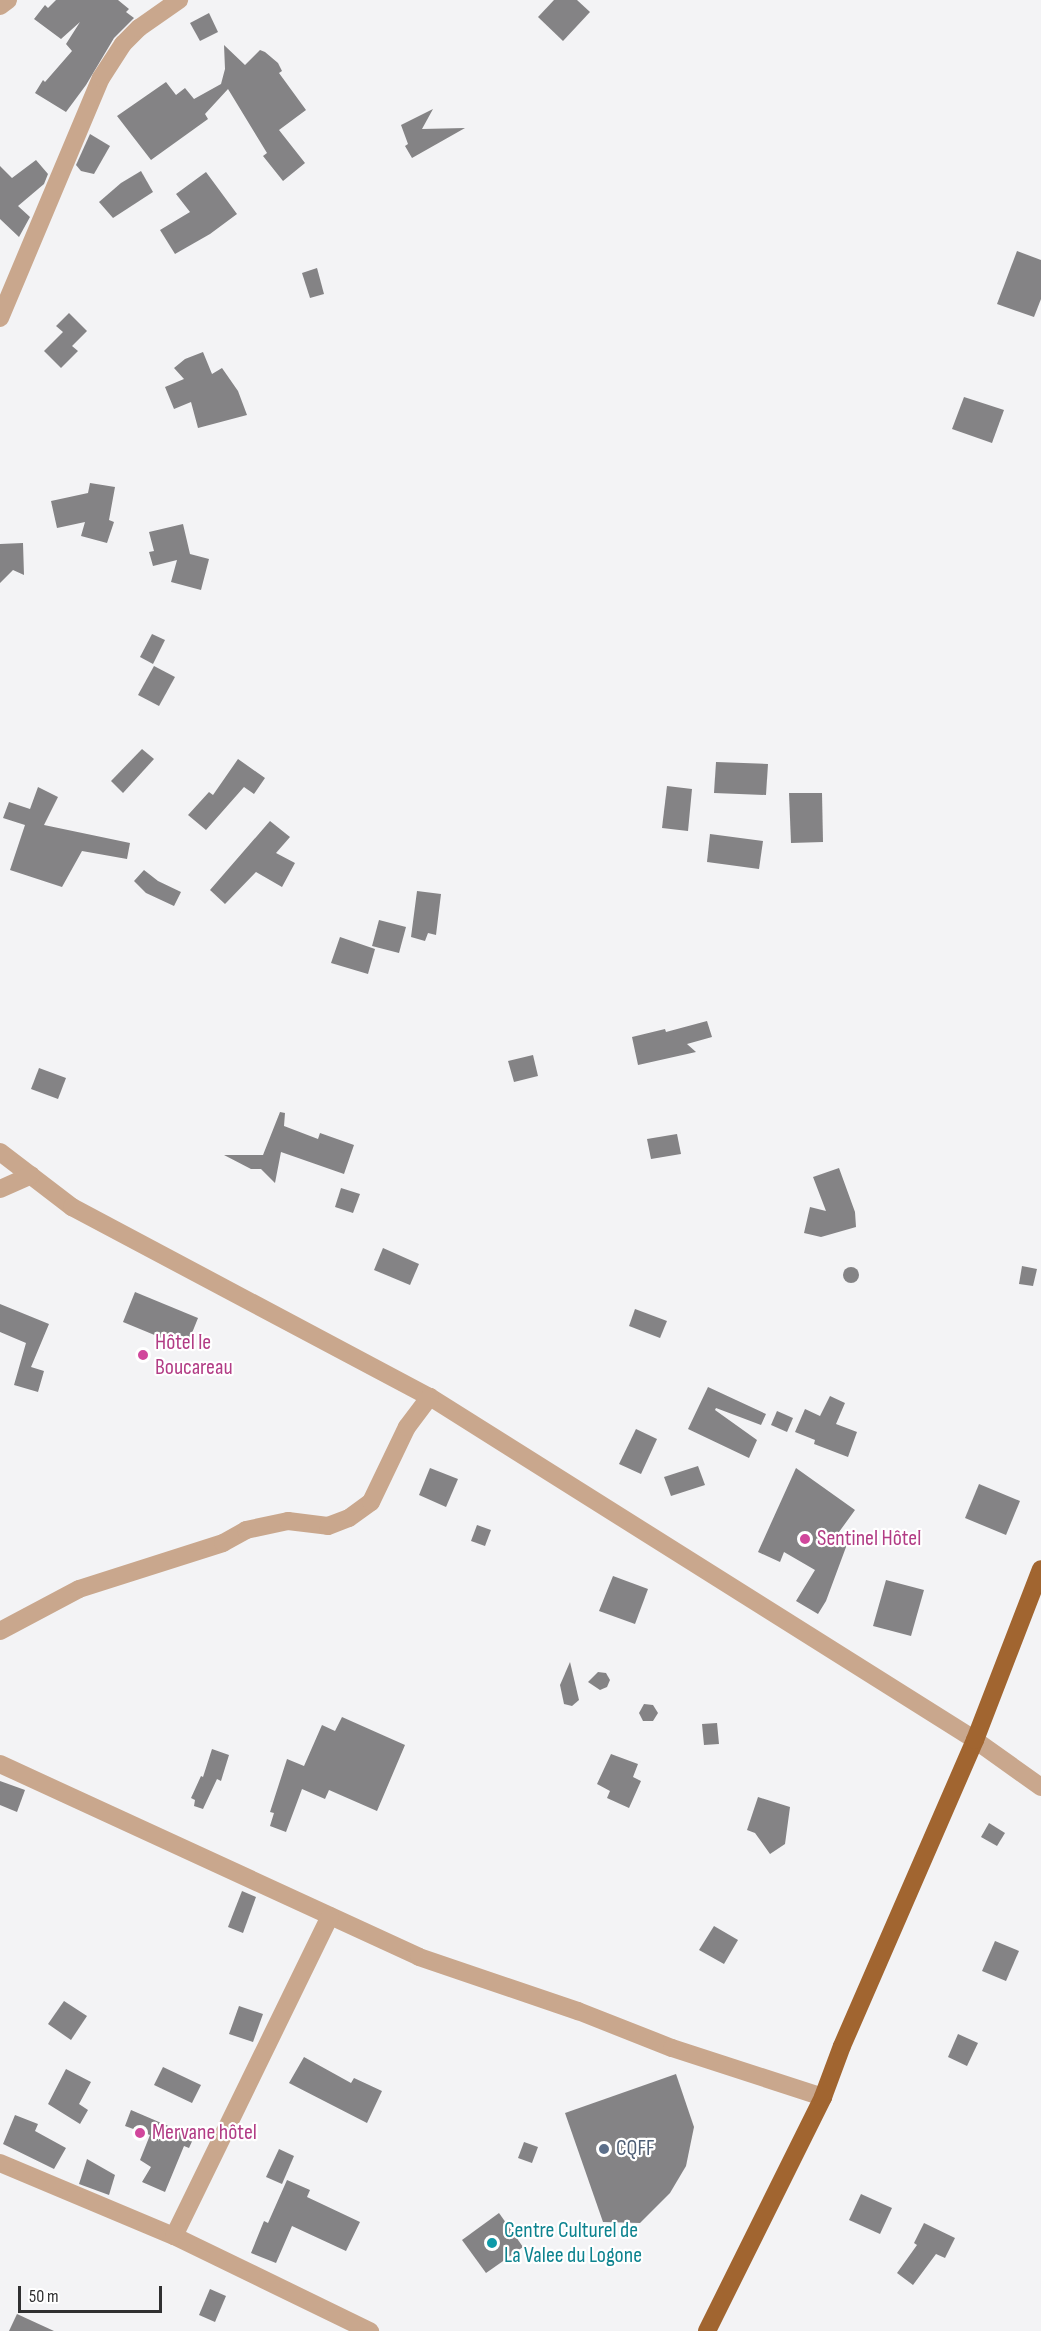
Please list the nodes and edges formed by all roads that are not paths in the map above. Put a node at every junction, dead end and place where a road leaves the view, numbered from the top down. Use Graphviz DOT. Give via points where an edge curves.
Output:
graph roads {
  1 [pos="8,0"];
  2 [pos="179,0"];
  3 [pos="0,6"];
  4 [pos="0,318"];
  5 [pos="0,1152"];
  6 [pos="31,1175"];
  7 [pos="0,1189"];
  8 [pos="430,1397"];
  9 [pos="1041,1569"];
  10 [pos="0,1631"];
  11 [pos="975,1740"];
  12 [pos="0,1764"];
  13 [pos="1041,1786"];
  14 [pos="330,1916"];
  15 [pos="823,2097"];
  16 [pos="0,2163"];
  17 [pos="174,2236"];
  18 [pos="370,2331"];
  19 [pos="707,2331"];
  1 -- 3 [label="street"];
  2 -- 4 [label="street" via="123,44 101,78"];
  5 -- 6 [label="street"];
  6 -- 7 [label="street"];
  6 -- 8 [label="street" via="72,1207"];
  8 -- 10 [label="street" via="407,1427 371,1503 349,1518 328,1526 288,1521 246,1530 223,1544 79,1589"];
  8 -- 11 [label="street"];
  9 -- 11 [label="main road"];
  11 -- 13 [label="street"];
  11 -- 15 [label="main road"];
  12 -- 14 [label="street"];
  14 -- 15 [label="street" via="419,1957 578,2011 672,2048"];
  14 -- 17 [label="street"];
  15 -- 19 [label="main road"];
  16 -- 17 [label="street"];
  17 -- 18 [label="street"];
}
